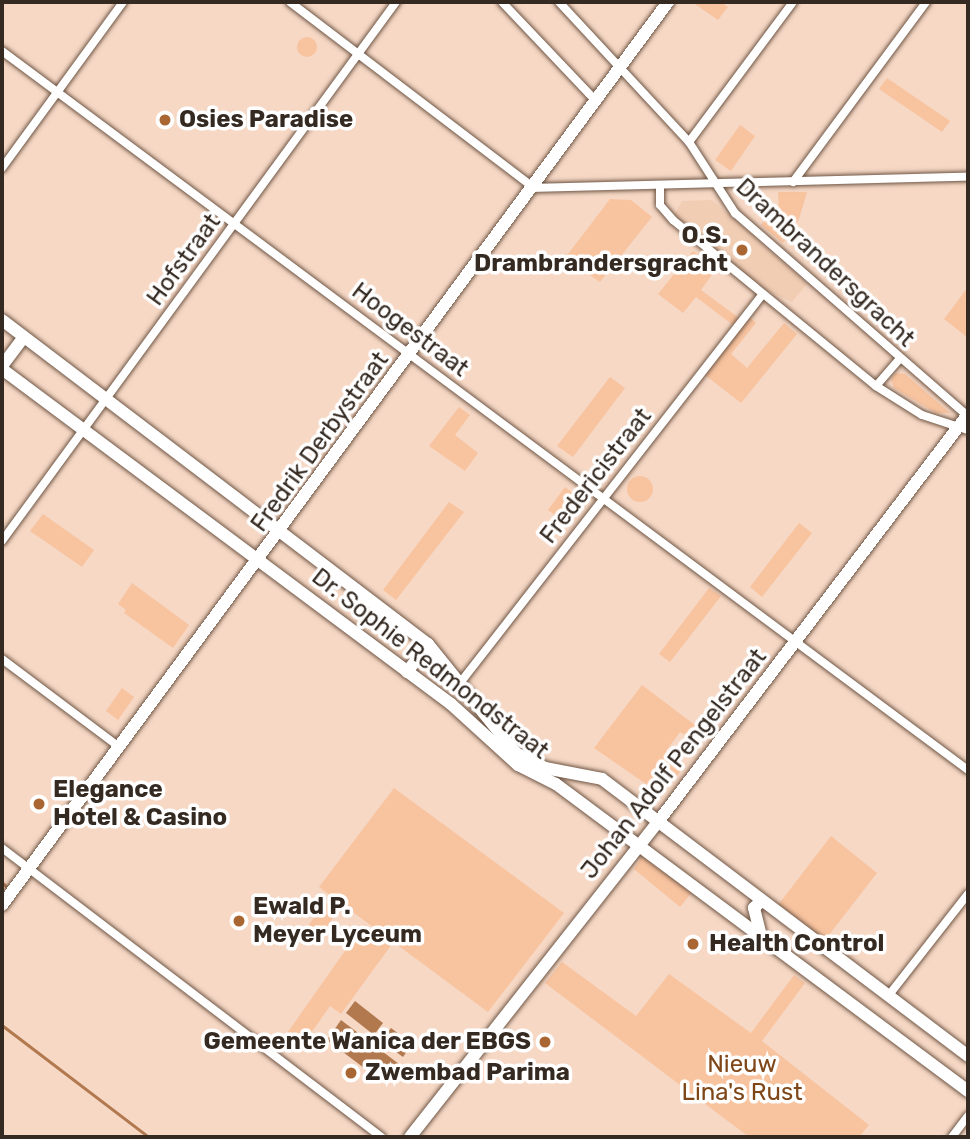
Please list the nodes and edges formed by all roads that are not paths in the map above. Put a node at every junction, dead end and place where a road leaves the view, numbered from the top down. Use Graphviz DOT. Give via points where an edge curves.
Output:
graph roads {
  1 [pos="124,2"];
  2 [pos="290,2"];
  3 [pos="396,2"];
  4 [pos="502,2"];
  5 [pos="559,2"];
  6 [pos="668,2"];
  7 [pos="793,2"];
  8 [pos="926,2"];
  9 [pos="2,51"];
  10 [pos="359,53"];
  11 [pos="619,70"];
  12 [pos="58,92"];
  13 [pos="596,101"];
  14 [pos="688,142"];
  15 [pos="2,169"];
  16 [pos="968,177"];
  17 [pos="793,183"];
  18 [pos="714,185"];
  19 [pos="660,187"];
  20 [pos="534,188"];
  21 [pos="235,224"];
  22 [pos="763,294"];
  23 [pos="2,320"];
  24 [pos="24,337"];
  25 [pos="411,354"];
  26 [pos="900,358"];
  27 [pos="2,368"];
  28 [pos="876,386"];
  29 [pos="106,399"];
  30 [pos="968,415"];
  31 [pos="964,428"];
  32 [pos="84,429"];
  33 [pos="602,500"];
  34 [pos="282,530"];
  35 [pos="2,541"];
  36 [pos="261,559"];
  37 [pos="796,641"];
  38 [pos="428,644"];
  39 [pos="2,659"];
  40 [pos="407,672"];
  41 [pos="460,683"];
  42 [pos="485,726"];
  43 [pos="118,747"];
  44 [pos="968,770"];
  45 [pos="658,822"];
  46 [pos="639,845"];
  47 [pos="2,848"];
  48 [pos="29,868"];
  49 [pos="968,894"];
  50 [pos="762,900"];
  51 [pos="2,905"];
  52 [pos="760,932"];
  53 [pos="889,995"];
  54 [pos="968,1056"];
  55 [pos="968,1091"];
  56 [pos="968,1116"];
  57 [pos="381,1137"];
  58 [pos="410,1137"];
  59 [pos="952,1137"];
  1 -- 12 [label="street"];
  2 -- 10 [label="street"];
  3 -- 10 [label="street, Hofstraat"];
  4 -- 13 [label="street"];
  5 -- 11 [label="street, Drambrandersgracht"];
  6 -- 11 [label="street, Fredrik Derbystraat"];
  7 -- 14 [label="street"];
  8 -- 17 [label="street"];
  9 -- 12 [label="street, Hoogestraat"];
  10 -- 20 [label="street"];
  10 -- 21 [label="street, Hofstraat"];
  11 -- 13 [label="street, Fredrik Derbystraat"];
  11 -- 14 [label="street, Drambrandersgracht"];
  12 -- 15 [label="street"];
  12 -- 21 [label="street, Hoogestraat"];
  13 -- 20 [label="street, Fredrik Derbystraat"];
  14 -- 18 [label="street, Drambrandersgracht" via="707,166"];
  16 -- 17 [label="street"];
  17 -- 18 [label="street"];
  18 -- 19 [label="street"];
  18 -- 26 [label="street, Drambrandersgracht" via="735,213"];
  19 -- 20 [label="street"];
  19 -- 22 [label="street" via="660,205 673,220"];
  20 -- 25 [label="street, Fredrik Derbystraat"];
  21 -- 25 [label="street, Hoogestraat"];
  21 -- 29 [label="street, Hofstraat"];
  22 -- 28 [label="street"];
  22 -- 33 [label="street, Fredericistraat"];
  23 -- 24 [label="street, Dr. Sophie Redmondstraat"];
  24 -- 27 [label="street"];
  24 -- 29 [label="street, Dr. Sophie Redmondstraat"];
  25 -- 33 [label="street, Hoogestraat"];
  25 -- 34 [label="street, Fredrik Derbystraat"];
  26 -- 28 [label="street"];
  26 -- 30 [label="street, Drambrandersgracht"];
  27 -- 32 [label="street, Dr. Sophie Redmondstraat"];
  28 -- 31 [label="street" via="922,415"];
  29 -- 32 [label="street, Hofstraat"];
  29 -- 34 [label="street, Dr. Sophie Redmondstraat"];
  30 -- 31 [label="street, Johan Adolf Pengelstraat"];
  31 -- 37 [label="street, Johan Adolf Pengelstraat"];
  32 -- 35 [label="street, Hofstraat"];
  32 -- 36 [label="street, Dr. Sophie Redmondstraat"];
  33 -- 37 [label="street, Hoogestraat"];
  33 -- 41 [label="street, Fredericistraat"];
  34 -- 36 [label="street, Fredrik Derbystraat"];
  34 -- 38 [label="street, Dr. Sophie Redmondstraat"];
  36 -- 40 [label="street, Dr. Sophie Redmondstraat"];
  36 -- 43 [label="street, Fredrik Derbystraat"];
  37 -- 44 [label="street, Hoogestraat"];
  37 -- 45 [label="street, Johan Adolf Pengelstraat"];
  38 -- 40 [label="street"];
  38 -- 41 [label="street, Dr. Sophie Redmondstraat"];
  39 -- 43 [label="street"];
  40 -- 42 [label="street, Dr. Sophie Redmondstraat"];
  41 -- 42 [label="street, Dr. Sophie Redmondstraat"];
  42 -- 45 [label="street, Dr. Sophie Redmondstraat" via="516,753 545,768 602,779"];
  42 -- 46 [label="street, Dr. Sophie Redmondstraat" via="518,765 556,785"];
  43 -- 48 [label="street, Fredrik Derbystraat"];
  45 -- 46 [label="street, Johan Adolf Pengelstraat"];
  45 -- 50 [label="street, Dr. Sophie Redmondstraat"];
  46 -- 52 [label="street, Dr. Sophie Redmondstraat"];
  46 -- 58 [label="street, Johan Adolf Pengelstraat"];
  47 -- 48 [label="street"];
  48 -- 51 [label="street, Fredrik Derbystraat"];
  48 -- 57 [label="street"];
  49 -- 53 [label="street"];
  50 -- 52 [label="street" via="754,908"];
  50 -- 53 [label="street, Dr. Sophie Redmondstraat"];
  52 -- 55 [label="street, Dr. Sophie Redmondstraat"];
  53 -- 54 [label="street, Dr. Sophie Redmondstraat"];
  56 -- 59 [label="street"];
}
